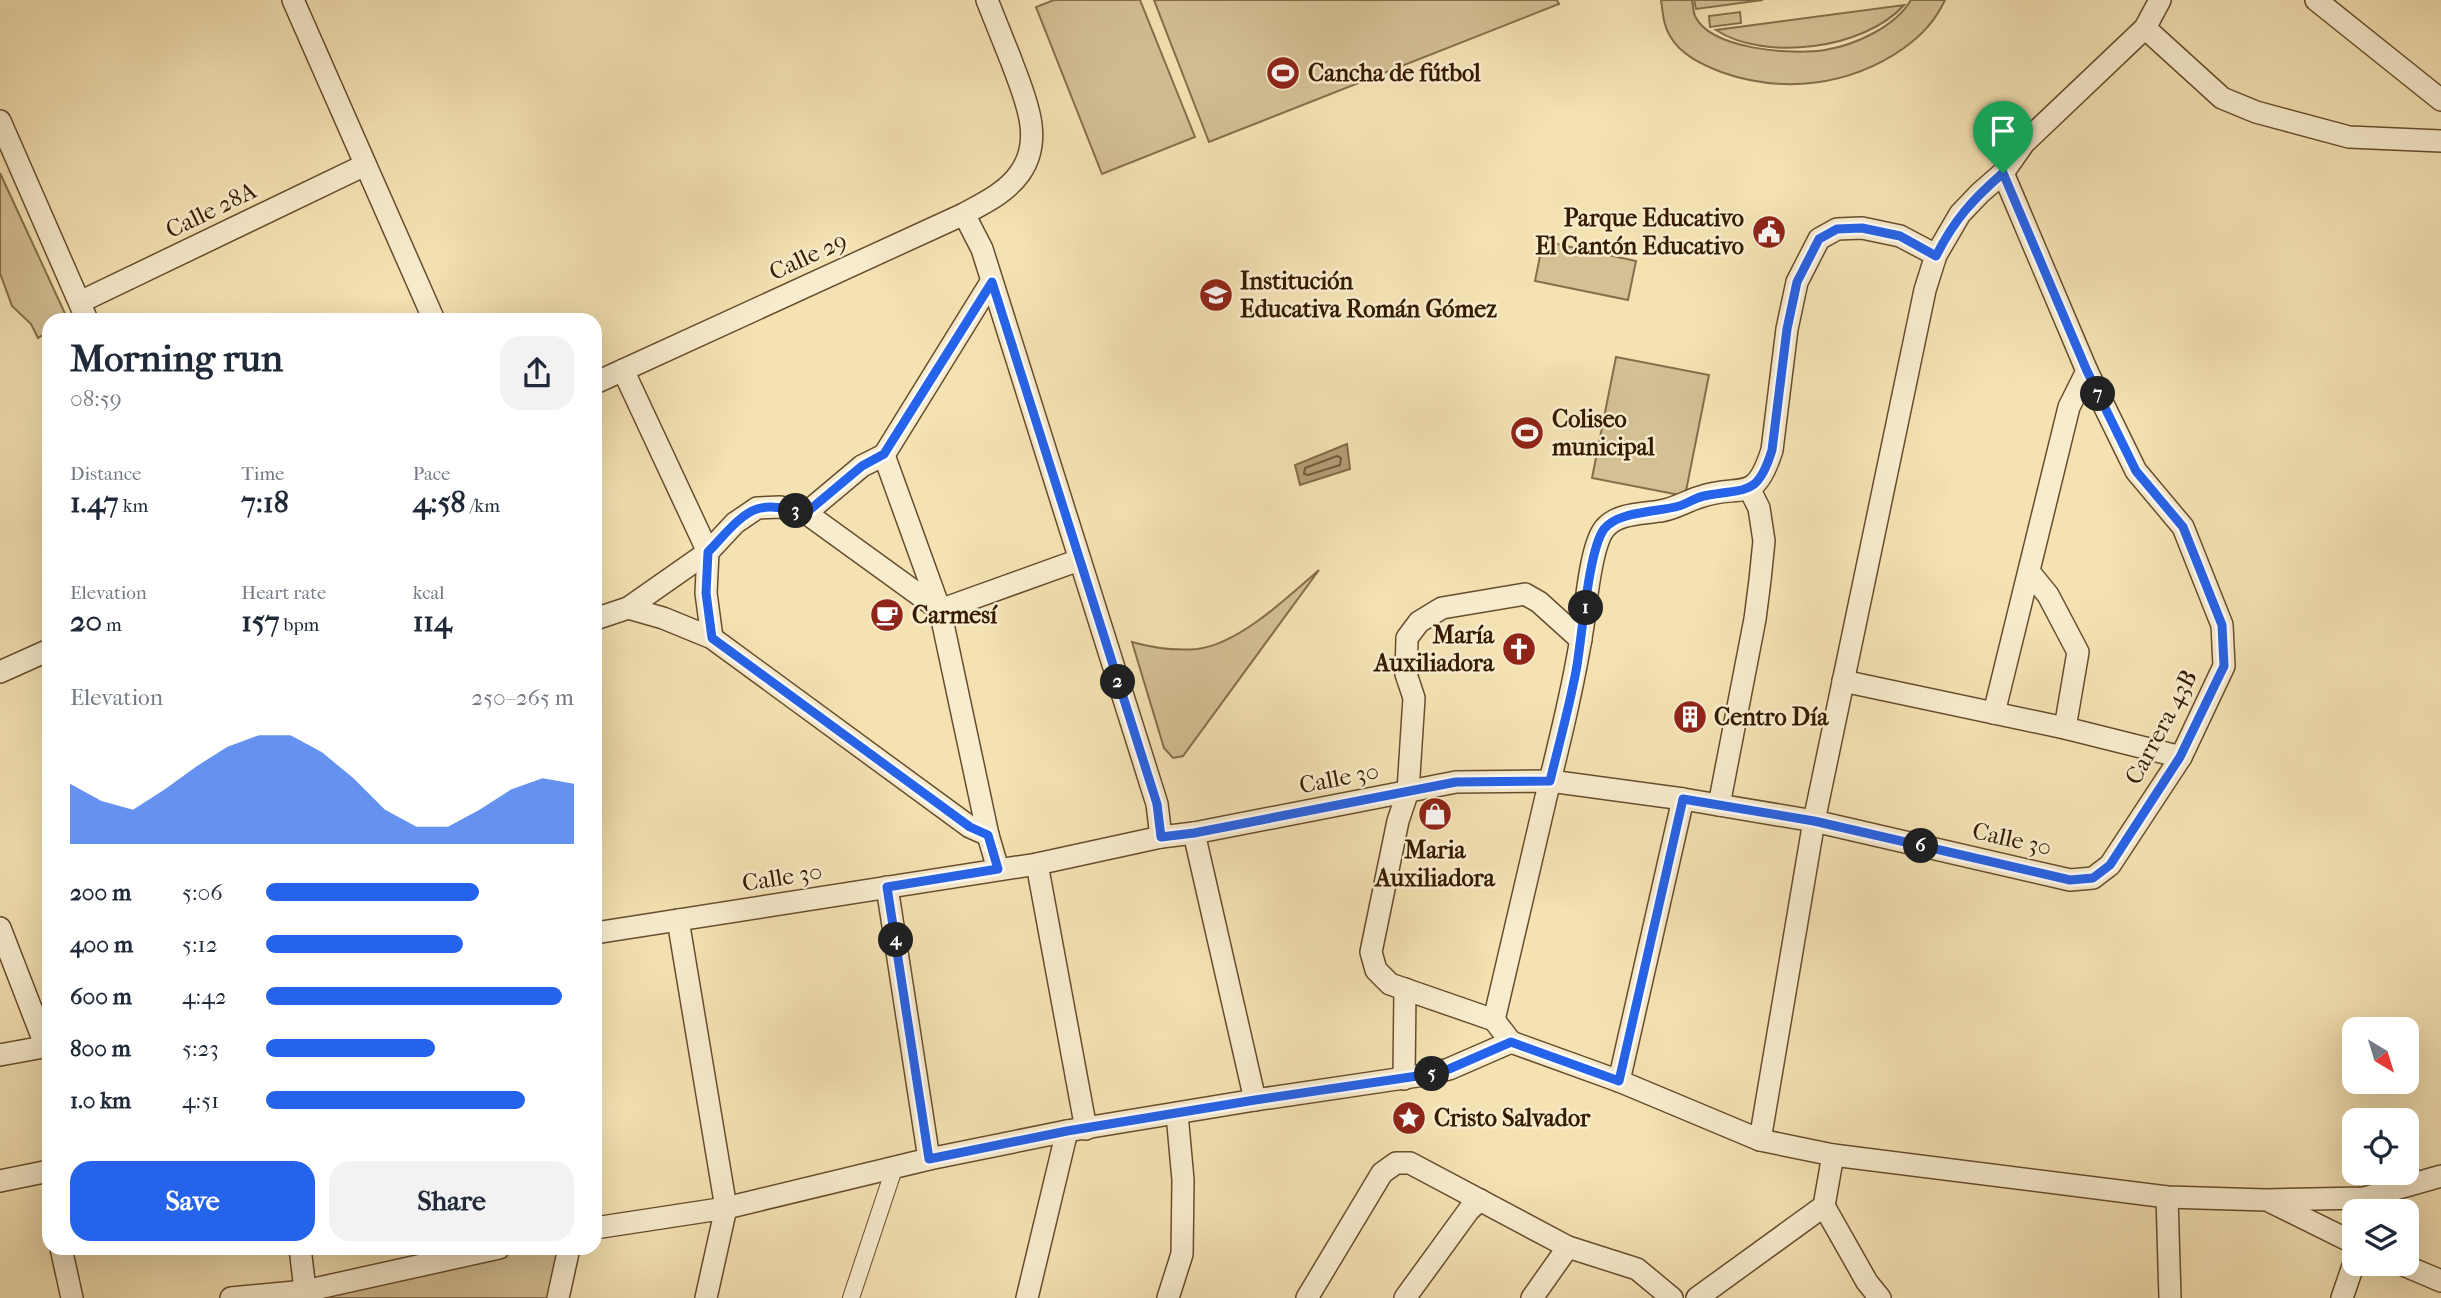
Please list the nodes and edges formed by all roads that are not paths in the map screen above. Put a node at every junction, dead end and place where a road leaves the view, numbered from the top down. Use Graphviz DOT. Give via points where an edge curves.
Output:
graph roads {
  1 [pos="293,0"];
  2 [pos="988,0"];
  3 [pos="2160,0"];
  4 [pos="2316,0"];
  5 [pos="2145,28"];
  6 [pos="2441,100"];
  7 [pos="0,121"];
  8 [pos="2441,141"];
  9 [pos="365,164"];
  10 [pos="2003,173"];
  11 [pos="964,214"];
  12 [pos="1936,256"];
  13 [pos="992,282"];
  14 [pos="84,311"];
  15 [pos="432,313"];
  16 [pos="623,369"];
  17 [pos="2087,371"];
  18 [pos="602,380"];
  19 [pos="884,454"];
  20 [pos="1749,488"];
  21 [pos="806,513"];
  22 [pos="708,552"];
  23 [pos="1079,560"];
  24 [pos="2030,573"];
  25 [pos="628,608"];
  26 [pos="940,610"];
  27 [pos="602,617"];
  28 [pos="712,638"];
  29 [pos="1581,640"];
  30 [pos="42,653"];
  31 [pos="0,672"];
  32 [pos="1843,681"];
  33 [pos="1994,713"];
  34 [pos="2065,728"];
  35 [pos="2180,757"];
  36 [pos="1550,781"];
  37 [pos="1408,791"];
  38 [pos="1683,799"];
  39 [pos="1719,805"];
  40 [pos="1814,821"];
  41 [pos="1194,833"];
  42 [pos="988,835"];
  43 [pos="1161,837"];
  44 [pos="1037,864"];
  45 [pos="998,869"];
  46 [pos="2093,878"];
  47 [pos="887,887"];
  48 [pos="678,920"];
  49 [pos="0,928"];
  50 [pos="602,928"];
  51 [pos="1405,989"];
  52 [pos="1494,1020"];
  53 [pos="42,1032"];
  54 [pos="1511,1042"];
  55 [pos="42,1048"];
  56 [pos="0,1055"];
  57 [pos="1404,1079"];
  58 [pos="1619,1081"];
  59 [pos="1255,1100"];
  60 [pos="1177,1114"];
  61 [pos="1076,1130"];
  62 [pos="1760,1140"];
  63 [pos="1833,1155"];
  64 [pos="929,1159"];
  65 [pos="895,1166"];
  66 [pos="2441,1176"];
  67 [pos="42,1178"];
  68 [pos="0,1181"];
  69 [pos="2168,1197"];
  70 [pos="1480,1200"];
  71 [pos="2266,1200"];
  72 [pos="1824,1206"];
  73 [pos="726,1208"];
  74 [pos="602,1227"];
  75 [pos="2342,1236"];
  76 [pos="1567,1247"];
  77 [pos="63,1255"];
  78 [pos="301,1255"];
  79 [pos="469,1255"];
  80 [pos="567,1255"];
  81 [pos="2419,1271"];
  82 [pos="2350,1276"];
  83 [pos="2441,1281"];
  84 [pos="305,1294"];
  85 [pos="72,1298"];
  86 [pos="231,1298"];
  87 [pos="558,1298"];
  88 [pos="706,1298"];
  89 [pos="851,1298"];
  90 [pos="1027,1298"];
  91 [pos="1168,1298"];
  92 [pos="1307,1298"];
  93 [pos="1405,1298"];
  94 [pos="1532,1298"];
  95 [pos="1672,1298"];
  96 [pos="1698,1298"];
  97 [pos="1880,1298"];
  98 [pos="2170,1298"];
  99 [pos="2342,1298"];
  1 -- 9 [label="street"];
  2 -- 11 [label="street, Calle 29" via="1028,106 1032,135 1020,173 994,198"];
  3 -- 5 [label="street"];
  4 -- 6 [label="street"];
  5 -- 8 [label="street" via="2222,98 2256,112 2349,137"];
  5 -- 10 [label="street" via="2024,144"];
  7 -- 14 [label="street"];
  9 -- 14 [label="street, Calle 28A"];
  9 -- 15 [label="street"];
  10 -- 12 [label="street" via="1960,214"];
  10 -- 17 [label="street, Carrera 43B"];
  11 -- 13 [label="street"];
  11 -- 16 [label="street, Calle 29"];
  12 -- 20 [label="street" via="1900,236 1862,228 1837,229 1819,239 1797,282 1772,450 1757,482"];
  12 -- 32 [label="street"];
  13 -- 19 [label="street"];
  13 -- 23 [label="street"];
  16 -- 18 [label="street, Calle 29"];
  16 -- 22 [label="street"];
  17 -- 24 [label="street" via="2069,407"];
  17 -- 35 [label="street, Carrera 43B" via="2136,471 2183,527 2222,625 2224,666"];
  19 -- 21 [label="street" via="862,466"];
  19 -- 26 [label="street"];
  20 -- 29 [label="street" via="1623,517 1604,528 1594,556"];
  20 -- 39 [label="street" via="1759,509 1764,541 1755,619"];
  21 -- 22 [label="street" via="780,507 757,509 735,523"];
  21 -- 26 [label="street"];
  22 -- 25 [label="street"];
  22 -- 28 [label="street" via="706,593"];
  23 -- 26 [label="street"];
  23 -- 43 [label="street" via="1157,804"];
  24 -- 33 [label="street"];
  24 -- 34 [label="street" via="2048,595 2078,652"];
  25 -- 27 [label="street"];
  25 -- 28 [label="street"];
  26 -- 42 [label="street"];
  28 -- 42 [label="street" via="970,827"];
  29 -- 36 [label="street"];
  29 -- 37 [label="street" via="1525,594 1442,608 1419,622 1407,638 1406,674 1415,698"];
  30 -- 31 [label="street"];
  32 -- 33 [label="street"];
  32 -- 40 [label="street"];
  33 -- 34 [label="street"];
  34 -- 35 [label="street"];
  35 -- 46 [label="street, Carrera 43B" via="2110,865"];
  36 -- 37 [label="street, Calle 30" via="1456,782"];
  36 -- 38 [label="street, Calle 30"];
  36 -- 52 [label="street"];
  37 -- 41 [label="street, Calle 30"];
  37 -- 51 [label="street" via="1371,952 1376,970 1390,984"];
  38 -- 39 [label="street, Calle 30"];
  38 -- 58 [label="street"];
  39 -- 40 [label="street, Calle 30"];
  40 -- 46 [label="street, Calle 30" via="2070,880"];
  40 -- 62 [label="street"];
  41 -- 43 [label="street, Calle 30"];
  41 -- 59 [label="street"];
  42 -- 45 [label="street"];
  43 -- 44 [label="street, Calle 30"];
  44 -- 45 [label="street, Calle 30"];
  44 -- 61 [label="street"];
  45 -- 47 [label="street, Calle 30"];
  47 -- 48 [label="street, Calle 30"];
  47 -- 64 [label="street"];
  48 -- 50 [label="street, Calle 30"];
  48 -- 73 [label="street"];
  49 -- 53 [label="street"];
  51 -- 52 [label="street"];
  51 -- 57 [label="street"];
  52 -- 54 [label="street"];
  54 -- 57 [label="street" via="1449,1069"];
  54 -- 58 [label="street"];
  55 -- 56 [label="street"];
  57 -- 59 [label="street"];
  58 -- 62 [label="street"];
  59 -- 60 [label="street"];
  60 -- 61 [label="street"];
  60 -- 91 [label="street" via="1183,1180 1182,1254"];
  61 -- 64 [label="street"];
  61 -- 90 [label="street"];
  62 -- 63 [label="street"];
  63 -- 69 [label="street"];
  63 -- 72 [label="street"];
  64 -- 65 [label="street"];
  65 -- 73 [label="street"];
  65 -- 89 [label="street"];
  66 -- 71 [label="street" via="2364,1198"];
  67 -- 68 [label="street"];
  69 -- 71 [label="street"];
  69 -- 98 [label="street"];
  70 -- 76 [label="street"];
  70 -- 92 [label="street" via="1410,1163 1396,1163 1382,1173"];
  70 -- 93 [label="street"];
  71 -- 75 [label="street"];
  72 -- 96 [label="street"];
  72 -- 97 [label="street"];
  73 -- 74 [label="street"];
  73 -- 88 [label="street"];
  76 -- 94 [label="street"];
  76 -- 95 [label="street" via="1637,1269"];
  77 -- 85 [label="street"];
  78 -- 84 [label="street"];
  79 -- 84 [label="street"];
  80 -- 87 [label="street"];
  81 -- 83 [label="street"];
  82 -- 99 [label="street"];
  84 -- 86 [label="street"];
}
